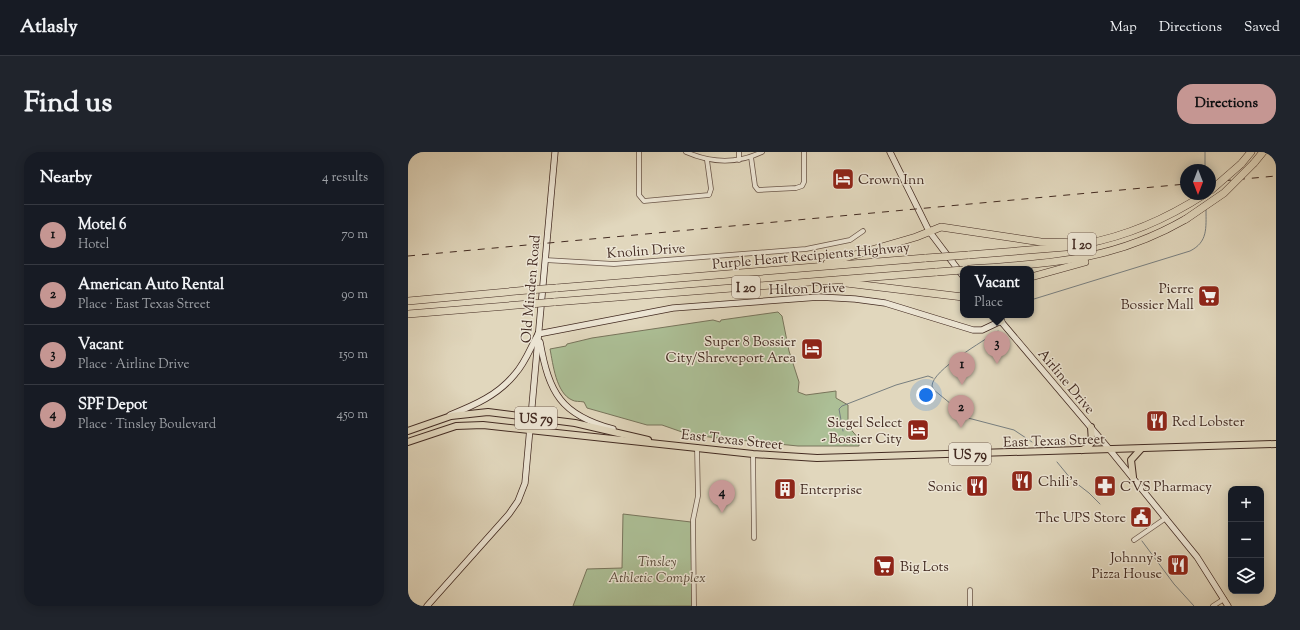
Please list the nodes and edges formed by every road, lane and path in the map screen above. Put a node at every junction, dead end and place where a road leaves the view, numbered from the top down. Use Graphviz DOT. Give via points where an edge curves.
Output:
graph roads {
  1 [pos="411,152"];
  2 [pos="555,152"];
  3 [pos="639,152"];
  4 [pos="686,152"];
  5 [pos="738,152"];
  6 [pos="762,152"];
  7 [pos="804,152"];
  8 [pos="890,152"];
  9 [pos="1251,152"];
  10 [pos="1263,152"];
  11 [pos="408,153"];
  12 [pos="751,157"];
  13 [pos="707,160"];
  14 [pos="739,160"];
  15 [pos="1216,185"];
  16 [pos="1195,200"];
  17 [pos="863,231"];
  18 [pos="929,231"];
  19 [pos="1088,243"];
  20 [pos="1127,247"];
  21 [pos="546,260"];
  22 [pos="1001,266"];
  23 [pos="778,270"];
  24 [pos="960,270"];
  25 [pos="960,272"];
  26 [pos="1034,276"];
  27 [pos="810,282"];
  28 [pos="960,297"];
  29 [pos="408,301"];
  30 [pos="408,314"];
  31 [pos="997,318"];
  32 [pos="999,318"];
  33 [pos="538,334"];
  34 [pos="531,417"];
  35 [pos="431,422"];
  36 [pos="1091,427"];
  37 [pos="530,429"];
  38 [pos="408,430"];
  39 [pos="645,440"];
  40 [pos="410,441"];
  41 [pos="665,444"];
  42 [pos="1276,444"];
  43 [pos="697,447"];
  44 [pos="1142,449"];
  45 [pos="1081,450"];
  46 [pos="1110,450"];
  47 [pos="753,454"];
  48 [pos="1132,477"];
  49 [pos="1166,518"];
  50 [pos="754,538"];
  51 [pos="1134,540"];
  52 [pos="970,590"];
  53 [pos="1224,599"];
  54 [pos="427,606"];
  55 [pos="694,606"];
  56 [pos="970,606"];
  57 [pos="1213,606"];
  58 [pos="1228,606"];
  1 -- 11 [label="main road"];
  2 -- 21 [label="main road, Old Minden Road"];
  3 -- 13 [label="street" via="639,195 647,202 706,196 710,193"];
  4 -- 13 [label="street"];
  5 -- 14 [label="street"];
  6 -- 12 [label="street"];
  7 -- 12 [label="street" via="802,186 758,190 755,186"];
  8 -- 18 [label="main road"];
  9 -- 15 [label="highway, bridge"];
  10 -- 20 [label="highway, I 20, bridge" via="1224,192 1186,219"];
  12 -- 14 [label="street"];
  13 -- 14 [label="street"];
  16 -- 19 [label="highway, Purple Heart Recipients Highway / I 20" via="1145,226 1116,237"];
  17 -- 21 [label="street, Knolin Drive" via="850,240 815,248 614,264"];
  18 -- 19 [label="highway" via="941,227 1041,242"];
  18 -- 23 [label="highway" via="828,263"];
  18 -- 25 [label="main road"];
  19 -- 23 [label="highway, Purple Heart Recipients Highway / I 20, bridge"];
  20 -- 22 [label="highway, I 20" via="1071,260"];
  20 -- 26 [label="highway" via="1100,258"];
  21 -- 33 [label="main road, Old Minden Road"];
  23 -- 29 [label="highway, Purple Heart Recipients Highway / I 20, bridge"];
  24 -- 27 [label="highway, Purple Heart Recipients Highway / I 20, bridge"];
  27 -- 28 [label="highway" via="854,284"];
  27 -- 30 [label="highway, Purple Heart Recipients Highway / I 20, bridge"];
  31 -- 33 [label="main road, Hilton Drive" via="982,330 974,330 885,303 819,297 673,308"];
  32 -- 36 [label="main road, Airline Drive"];
  33 -- 34 [label="main road, Old Minden Road"];
  33 -- 35 [label="main road" via="516,374 496,392 471,407"];
  33 -- 39 [label="main road" via="547,375 554,391 564,404 591,422"];
  34 -- 35 [label="main road, East Texas Street / US 79" via="475,413"];
  34 -- 37 [label="main road, Old Minden Road"];
  34 -- 39 [label="main road, East Texas Street / US 79"];
  35 -- 38 [label="main road, East Texas Street / US 79"];
  36 -- 45 [label="main road" via="1092,442"];
  36 -- 46 [label="main road, Airline Drive"];
  37 -- 40 [label="main road, East Texas Street / US 79" via="464,425"];
  37 -- 41 [label="main road, East Texas Street / US 79"];
  37 -- 54 [label="main road, Old Minden Road" via="527,472 522,492 514,508"];
  38 -- 40 [label="street"];
  39 -- 41 [label="main road, East Texas Street / US 79"];
  41 -- 43 [label="main road, East Texas Street / US 79"];
  42 -- 44 [label="main road, East Texas Street / US 79"];
  43 -- 47 [label="main road, East Texas Street / US 79"];
  43 -- 55 [label="street" via="698,496 693,520"];
  44 -- 46 [label="main road, East Texas Street / US 79"];
  44 -- 48 [label="main road" via="1131,460"];
  45 -- 46 [label="main road, East Texas Street / US 79"];
  45 -- 47 [label="main road, East Texas Street / US 79" via="839,458"];
  46 -- 48 [label="main road, Airline Drive"];
  47 -- 50 [label="street"];
  48 -- 49 [label="main road, Airline Drive"];
  49 -- 51 [label="street"];
  49 -- 53 [label="main road, Airline Drive" via="1197,557"];
  52 -- 56 [label="street"];
  53 -- 57 [label="street"];
  53 -- 58 [label="main road, Airline Drive"];
}
